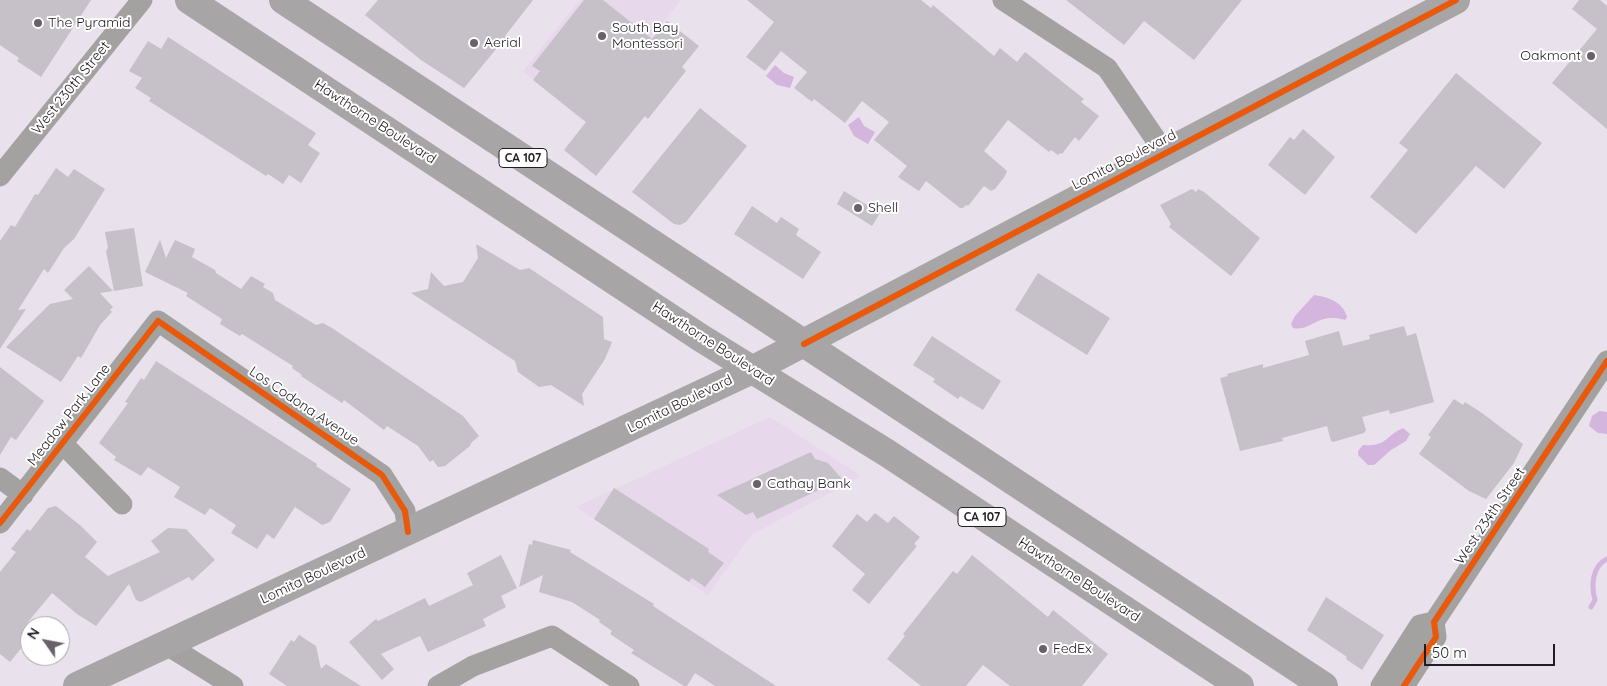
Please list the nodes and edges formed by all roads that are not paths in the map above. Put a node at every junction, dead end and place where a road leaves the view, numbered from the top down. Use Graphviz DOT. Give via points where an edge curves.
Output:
graph roads {
  1 [pos="142,0"];
  2 [pos="189,0"];
  3 [pos="283,0"];
  4 [pos="1003,0"];
  5 [pos="1456,0"];
  6 [pos="1165,153"];
  7 [pos="0,176"];
  8 [pos="158,321"];
  9 [pos="804,344"];
  10 [pos="1607,361"];
  11 [pos="752,370"];
  12 [pos="63,444"];
  13 [pos="0,478"];
  14 [pos="23,495"];
  15 [pos="122,504"];
  16 [pos="0,524"];
  17 [pos="408,532"];
  18 [pos="1434,622"];
  19 [pos="167,644"];
  20 [pos="78,686"];
  21 [pos="233,686"];
  22 [pos="438,686"];
  23 [pos="629,686"];
  24 [pos="1240,686"];
  25 [pos="1324,686"];
  26 [pos="1381,686"];
  27 [pos="1404,686"];
  1 -- 7 [label="street, West 230th Street"];
  2 -- 11 [label="main road, Hawthorne Boulevard / CA 107"];
  3 -- 9 [label="main road, CA 107"];
  4 -- 6 [label="street" via="1107,68"];
  5 -- 6 [label="main road, Lomita Boulevard"];
  6 -- 9 [label="main road, Lomita Boulevard"];
  8 -- 12 [label="street, Meadow Park Lane"];
  8 -- 17 [label="street, Los Codona Avenue" via="382,475 405,511"];
  9 -- 11 [label="main road, Lomita Boulevard"];
  9 -- 25 [label="main road, CA 107"];
  10 -- 18 [label="street, West 234th Street"];
  11 -- 17 [label="main road, Lomita Boulevard"];
  11 -- 24 [label="main road, Hawthorne Boulevard / CA 107" via="887,453"];
  12 -- 14 [label="street, Meadow Park Lane"];
  12 -- 15 [label="street"];
  13 -- 14 [label="street"];
  14 -- 16 [label="street, Meadow Park Lane"];
  17 -- 19 [label="main road, Lomita Boulevard"];
  18 -- 26 [label="street, West 234th Street" via="1420,625"];
  18 -- 27 [label="street, West 234th Street" via="1436,636"];
  19 -- 20 [label="main road, Lomita Boulevard"];
  19 -- 21 [label="street"];
  22 -- 23 [label="street" via="473,666 552,636"];
}
